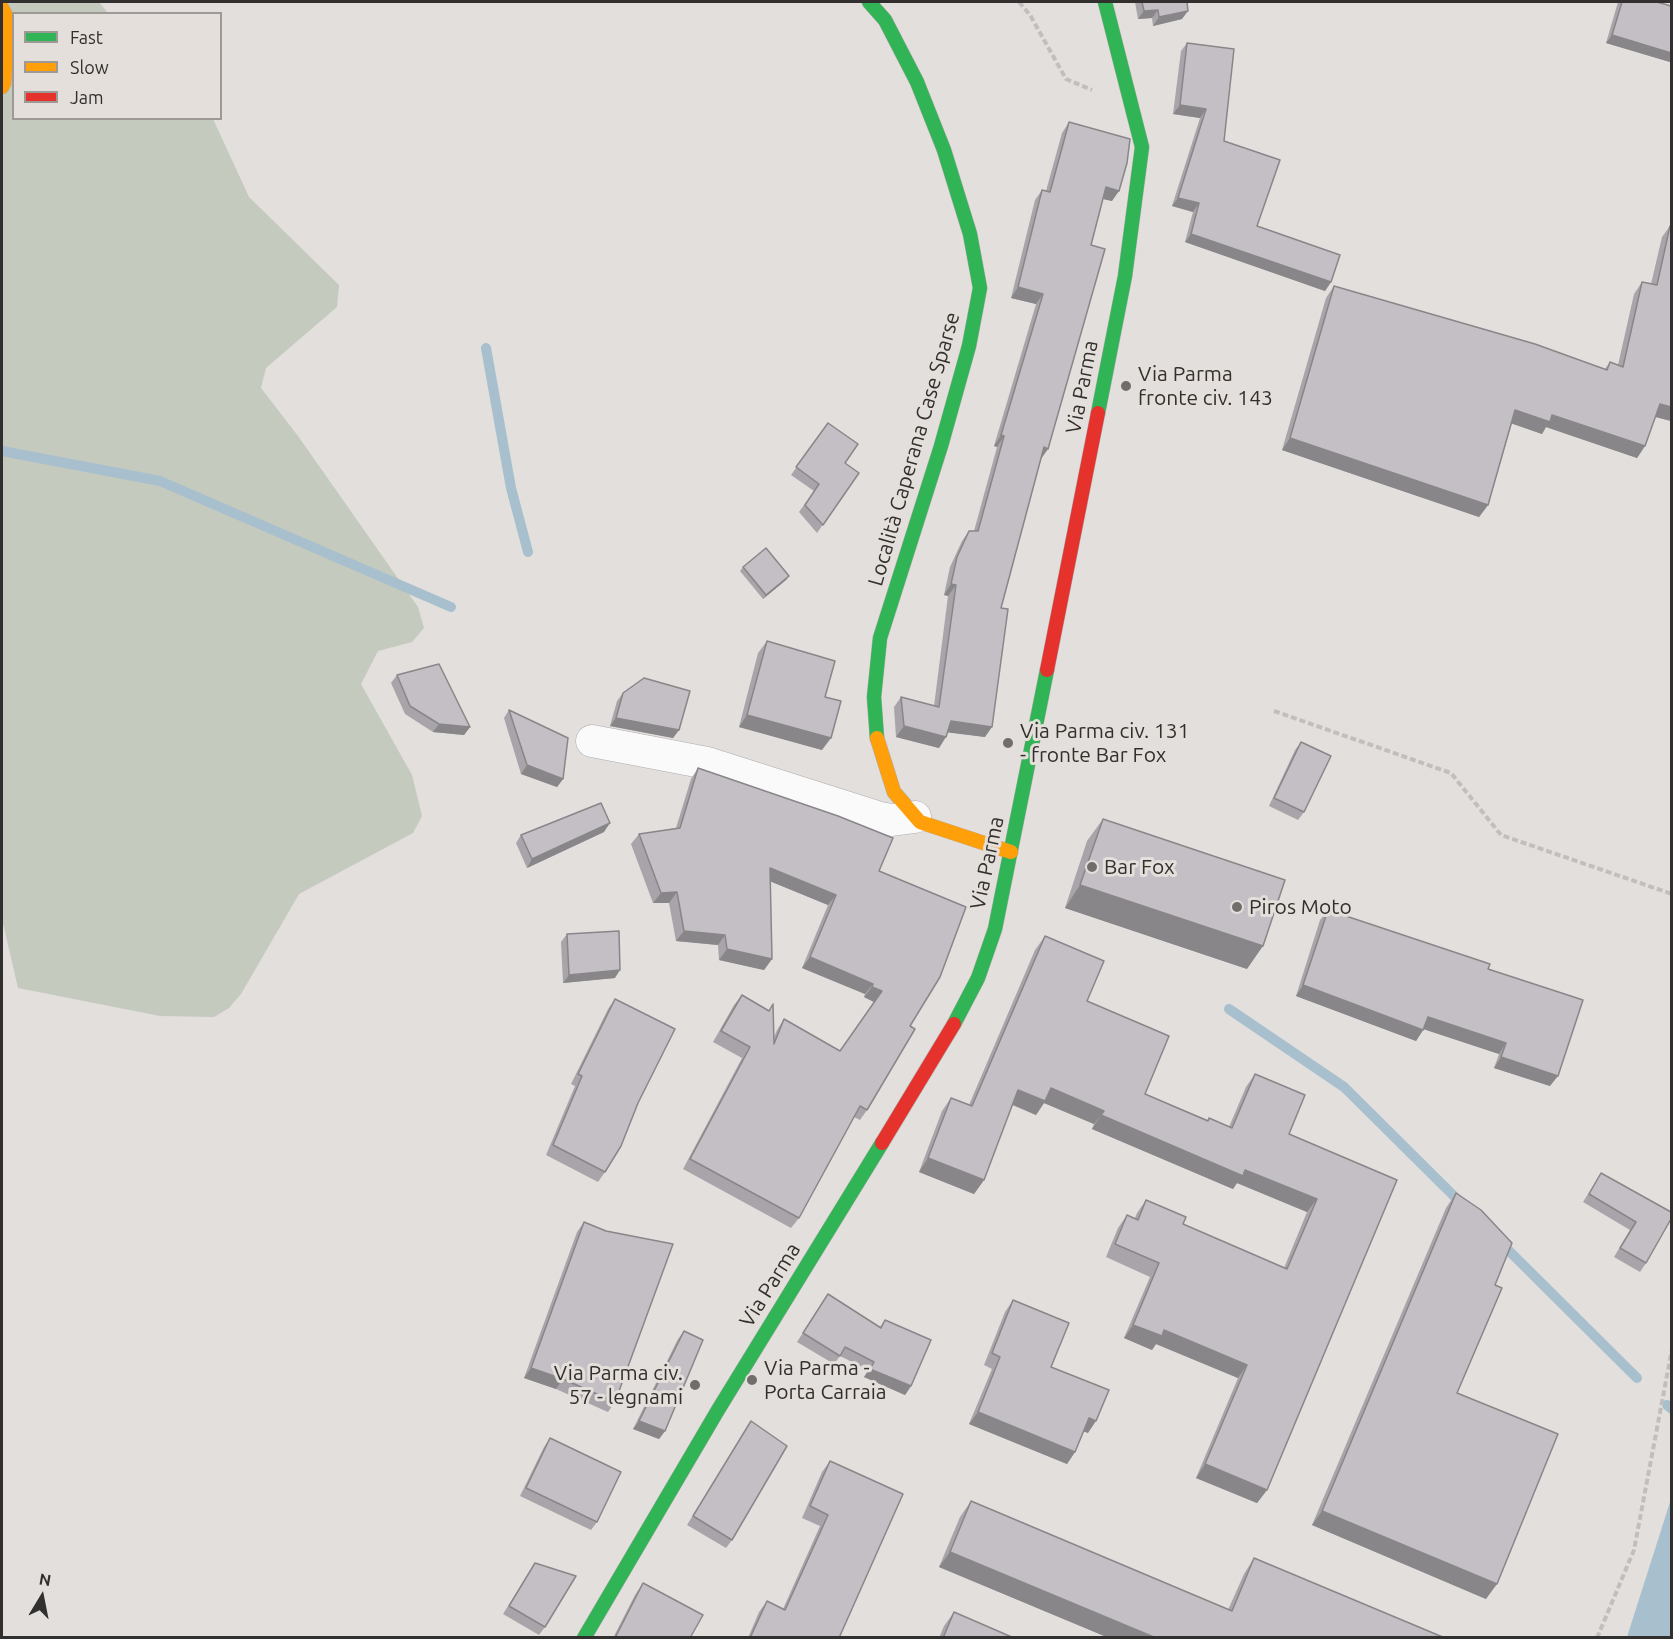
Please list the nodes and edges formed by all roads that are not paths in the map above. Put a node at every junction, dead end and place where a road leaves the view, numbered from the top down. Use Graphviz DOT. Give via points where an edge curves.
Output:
graph roads {
  1 [pos="869,2"];
  2 [pos="1105,2"];
  3 [pos="2,8"];
  4 [pos="2,87"];
  5 [pos="592,741"];
  6 [pos="915,817"];
  7 [pos="1011,852"];
  8 [pos="584,1638"];
  1 -- 6 [label="main road, Località Caperana Case Sparse" via="885,20 917,82 944,150 970,234 980,288 969,346 941,446 880,638 874,698 877,738 894,792"];
  2 -- 7 [label="main road, Via Parma" via="1142,147 1125,276"];
  3 -- 4 [label="main road" via="8,19"];
  5 -- 6 [label="street" via="707,763 880,818"];
  6 -- 7 [label="main road, Località Caperana Case Sparse"];
  7 -- 8 [label="main road, Via Parma" via="995,929 978,978 942,1046 724,1400"];
}
